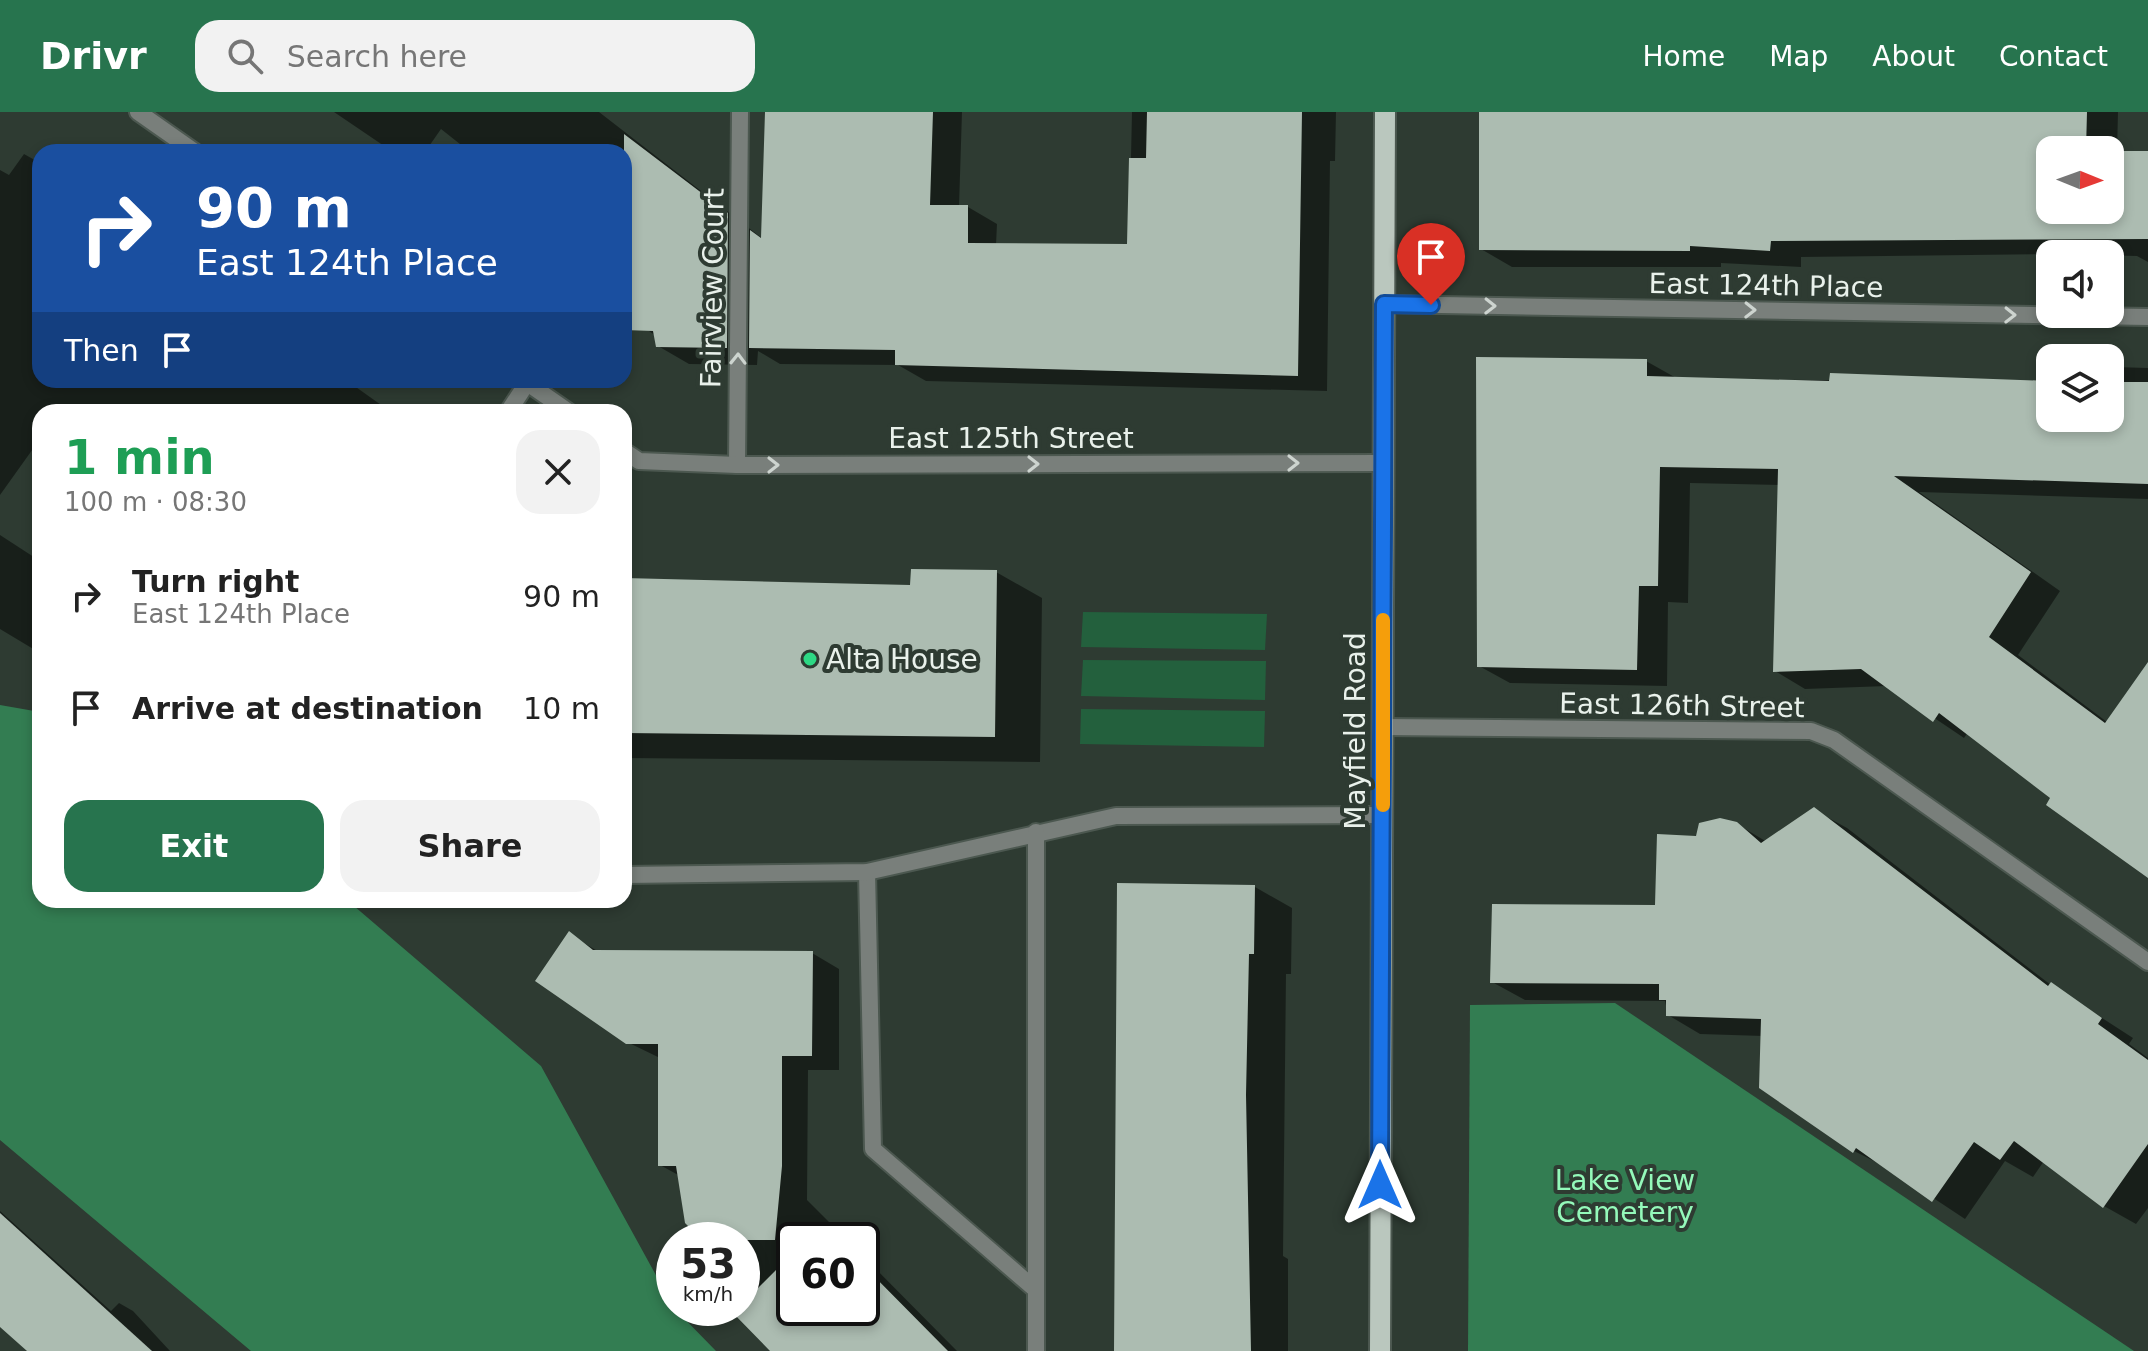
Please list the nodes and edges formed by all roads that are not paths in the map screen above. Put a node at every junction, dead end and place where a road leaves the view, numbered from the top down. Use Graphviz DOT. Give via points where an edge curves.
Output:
graph roads {
  1 [pos="138,112"];
  2 [pos="740,112"];
  3 [pos="1385,112"];
  4 [pos="184,144"];
  5 [pos="1384,304"];
  6 [pos="2148,317"];
  7 [pos="535,388"];
  8 [pos="558,404"];
  9 [pos="632,456"];
  10 [pos="1383,463"];
  11 [pos="737,465"];
  12 [pos="1383,727"];
  13 [pos="1383,815"];
  14 [pos="1036,832"];
  15 [pos="867,872"];
  16 [pos="632,875"];
  17 [pos="2148,962"];
  18 [pos="1036,1290"];
  19 [pos="1036,1351"];
  20 [pos="1380,1351"];
  1 -- 4 [label="street"];
  11 -- 2 [label="street, Fairview Court, one-way"];
  3 -- 5 [label="main road, Mayfield Road"];
  5 -- 6 [label="street, East 124th Place, one-way"];
  5 -- 10 [label="main road, Mayfield Road"];
  7 -- 8 [label="street"];
  9 -- 11 [label="street, East 125th Street" via="639,461"];
  11 -- 10 [label="street, East 125th Street, one-way"];
  10 -- 12 [label="main road, Mayfield Road"];
  12 -- 13 [label="main road, Mayfield Road"];
  12 -- 17 [label="street, East 126th Street" via="1811,731 1834,740"];
  13 -- 14 [label="street" via="1116,816"];
  13 -- 20 [label="main road, Mayfield Road"];
  14 -- 15 [label="street"];
  14 -- 18 [label="street"];
  15 -- 16 [label="street"];
  15 -- 18 [label="street" via="873,1149"];
  18 -- 19 [label="street"];
}
